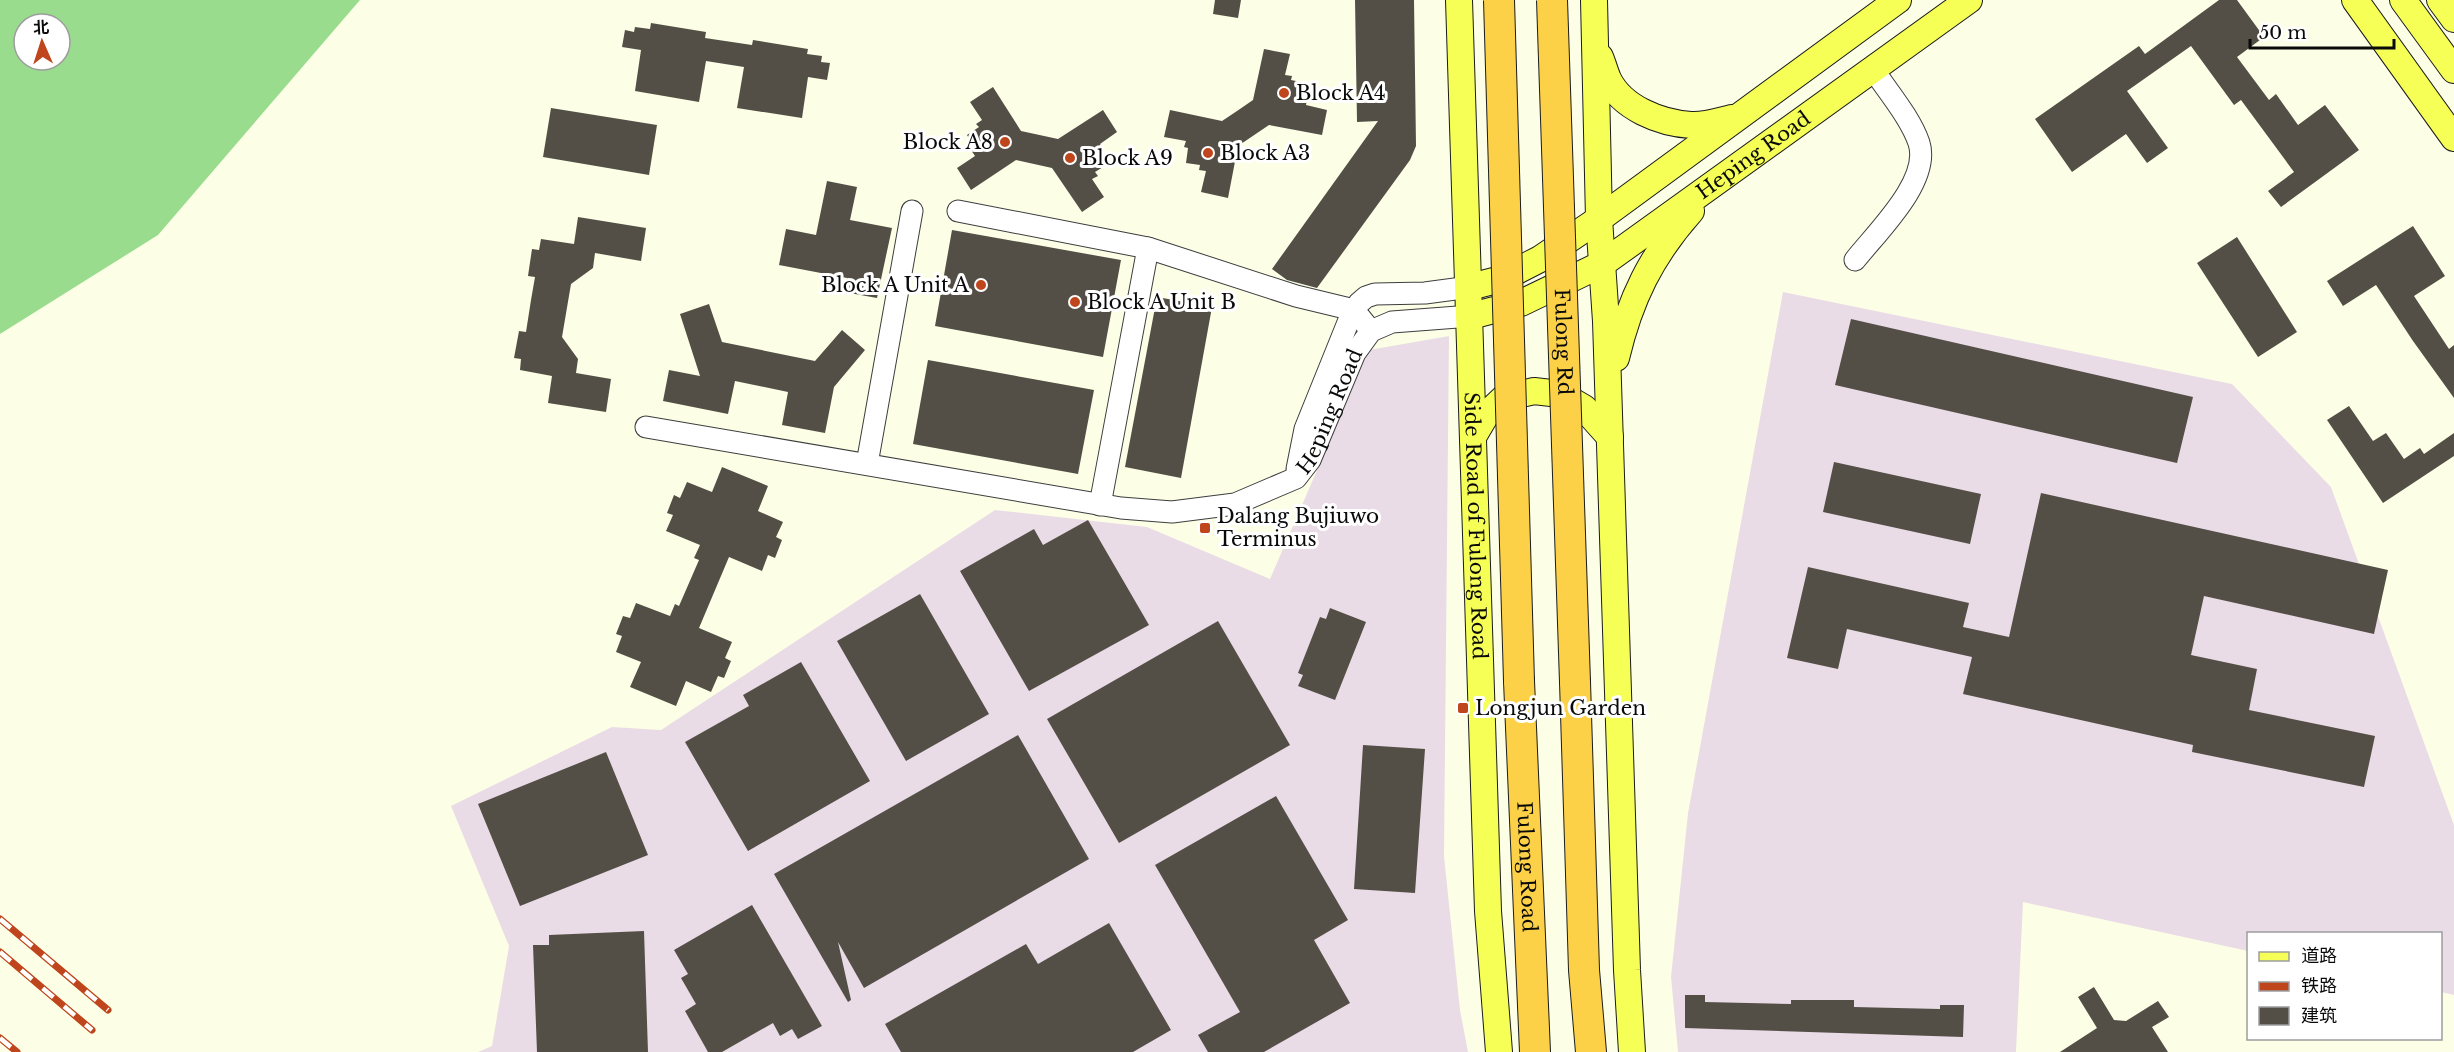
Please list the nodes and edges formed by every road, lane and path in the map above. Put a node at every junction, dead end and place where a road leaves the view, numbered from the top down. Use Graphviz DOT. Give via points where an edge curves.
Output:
graph roads {
  1 [pos="1459,0"];
  2 [pos="1499,0"];
  3 [pos="1552,0"];
  4 [pos="1594,0"];
  5 [pos="1898,0"];
  6 [pos="1969,0"];
  7 [pos="2355,0"];
  8 [pos="2403,0"];
  9 [pos="2440,0"];
  10 [pos="2454,19"];
  11 [pos="1596,44"];
  12 [pos="1873,69"];
  13 [pos="2454,70"];
  14 [pos="1738,117"];
  15 [pos="2454,138"];
  16 [pos="1720,178"];
  17 [pos="912,211"];
  18 [pos="958,211"];
  19 [pos="1599,219"];
  20 [pos="1148,248"];
  21 [pos="1855,260"];
  22 [pos="1602,264"];
  23 [pos="1470,287"];
  24 [pos="1354,310"];
  25 [pos="1471,316"];
  26 [pos="1371,331"];
  27 [pos="1609,402"];
  28 [pos="646,427"];
  29 [pos="1473,437"];
  30 [pos="1610,437"];
  31 [pos="867,464"];
  32 [pos="1296,478"];
  33 [pos="1100,505"];
  34 [pos="1499,1052"];
  35 [pos="1535,1052"];
  36 [pos="1591,1052"];
  37 [pos="1632,1052"];
  1 -- 23 [label="main road, Side Road of Fulong Road"];
  2 -- 35 [label="highway, Fulong Road, bridge" via="1519,681"];
  3 -- 36 [label="highway, Fulong Rd, bridge" via="1584,970"];
  4 -- 11 [label="main road"];
  5 -- 14 [label="main road, Heping Road"];
  6 -- 12 [label="main road, Heping Road"];
  7 -- 15 [label="main road"];
  8 -- 13 [label="main road"];
  9 -- 10 [label="main road"];
  11 -- 14 [label="main road" via="1608,80 1635,107 1671,123 1693,125"];
  11 -- 19 [label="main road"];
  12 -- 16 [label="main road, Heping Road"];
  12 -- 21 [label="street" via="1916,136 1921,159 1911,190"];
  14 -- 19 [label="main road, Heping Road"];
  16 -- 22 [label="main road, Heping Road"];
  16 -- 27 [label="main road" via="1652,260 1622,332"];
  17 -- 31 [label="street"];
  18 -- 20 [label="street"];
  19 -- 22 [label="main road"];
  19 -- 23 [label="main road, Heping Road" via="1521,269"];
  20 -- 24 [label="street" via="1296,296"];
  20 -- 33 [label="street"];
  22 -- 25 [label="main road, Heping Road" via="1521,303"];
  22 -- 27 [label="main road"];
  23 -- 24 [label="street, Heping Road" via="1375,294 1366,297"];
  23 -- 25 [label="main road, Side Road of Fulong Road"];
  24 -- 26 [label="street"];
  24 -- 32 [label="street, Heping Road" via="1305,429"];
  25 -- 26 [label="street, Heping Road" via="1392,322"];
  25 -- 29 [label="main road, Side Road of Fulong Road"];
  26 -- 32 [label="street, Heping Road" via="1355,353 1310,460"];
  27 -- 30 [label="main road"];
  28 -- 31 [label="street"];
  29 -- 30 [label="main road" via="1485,415 1504,398 1534,391 1560,394 1584,408"];
  29 -- 34 [label="main road, Side Road of Fulong Road" via="1488,911"];
  30 -- 37 [label="main road"];
  31 -- 33 [label="street"];
  32 -- 33 [label="street" via="1235,504 1204,509 1155,511"];
}
